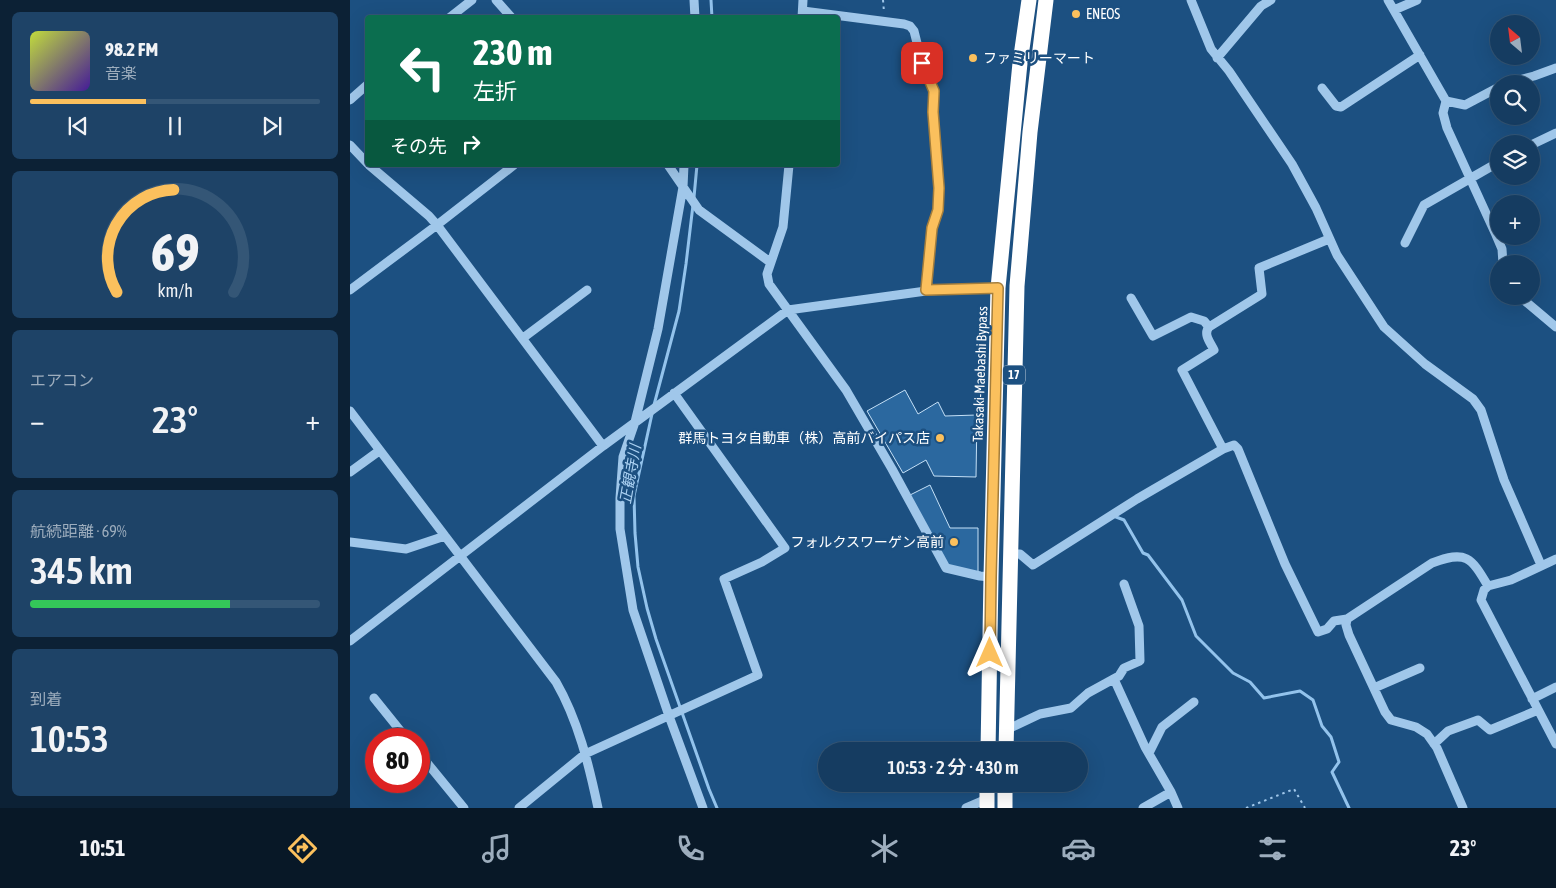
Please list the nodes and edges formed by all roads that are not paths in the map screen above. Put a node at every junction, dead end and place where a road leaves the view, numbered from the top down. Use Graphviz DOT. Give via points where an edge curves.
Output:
graph roads {
  1 [pos="472,0"];
  2 [pos="496,0"];
  3 [pos="694,0"];
  4 [pos="803,0"];
  5 [pos="1030,0"];
  6 [pos="1046,0"];
  7 [pos="1191,0"];
  8 [pos="1271,0"];
  9 [pos="1388,0"];
  10 [pos="1416,0"];
  11 [pos="1394,10"];
  12 [pos="803,14"];
  13 [pos="453,15"];
  14 [pos="509,15"];
  15 [pos="695,15"];
  16 [pos="840,18"];
  17 [pos="1420,54"];
  18 [pos="1217,58"];
  19 [pos="1556,68"];
  20 [pos="1537,75"];
  21 [pos="365,87"];
  22 [pos="1322,88"];
  23 [pos="1490,92"];
  24 [pos="350,100"];
  25 [pos="1446,101"];
  26 [pos="1556,133"];
  27 [pos="1540,141"];
  28 [pos="350,145"];
  29 [pos="365,161"];
  30 [pos="372,167"];
  31 [pos="511,167"];
  32 [pos="669,167"];
  33 [pos="684,167"];
  34 [pos="789,167"];
  35 [pos="1490,167"];
  36 [pos="1470,178"];
  37 [pos="683,187"];
  38 [pos="437,225"];
  39 [pos="1329,239"];
  40 [pos="1405,244"];
  41 [pos="1502,255"];
  42 [pos="770,262"];
  43 [pos="998,288"];
  44 [pos="350,290"];
  45 [pos="587,290"];
  46 [pos="926,290"];
  47 [pos="1131,298"];
  48 [pos="1530,305"];
  49 [pos="788,310"];
  50 [pos="1208,327"];
  51 [pos="1556,327"];
  52 [pos="523,338"];
  53 [pos="674,393"];
  54 [pos="350,411"];
  55 [pos="635,422"];
  56 [pos="616,437"];
  57 [pos="603,446"];
  58 [pos="1223,449"];
  59 [pos="379,450"];
  60 [pos="624,457"];
  61 [pos="350,472"];
  62 [pos="445,536"];
  63 [pos="350,542"];
  64 [pos="1009,554"];
  65 [pos="460,555"];
  66 [pos="1556,559"];
  67 [pos="1541,565"];
  68 [pos="991,577"];
  69 [pos="1124,584"];
  70 [pos="1488,586"];
  71 [pos="1347,619"];
  72 [pos="350,641"];
  73 [pos="1420,668"];
  74 [pos="1114,679"];
  75 [pos="1556,687"];
  76 [pos="1374,688"];
  77 [pos="374,698"];
  78 [pos="1532,699"];
  79 [pos="1194,702"];
  80 [pos="1538,710"];
  81 [pos="669,716"];
  82 [pos="398,728"];
  83 [pos="1006,730"];
  84 [pos="988,742"];
  85 [pos="1006,742"];
  86 [pos="1434,744"];
  87 [pos="1556,744"];
  88 [pos="1149,753"];
  89 [pos="585,754"];
  90 [pos="430,766"];
  91 [pos="1006,792"];
  92 [pos="1171,792"];
  93 [pos="987,797"];
  94 [pos="464,808"];
  95 [pos="519,808"];
  96 [pos="598,808"];
  97 [pos="704,808"];
  98 [pos="966,808"];
  99 [pos="1005,808"];
  100 [pos="1143,808"];
  101 [pos="1178,808"];
  102 [pos="1462,808"];
  1 -- 13 [label="street"];
  2 -- 14 [label="street"];
  3 -- 15 [label="street"];
  4 -- 12 [label="street"];
  5 -- 43 [label="highway, Takasaki-Maebashi Bypass / 17" via="1020,63"];
  6 -- 64 [label="highway, 17" via="1017,276"];
  7 -- 18 [label="street"];
  8 -- 18 [label="street" via="1261,6"];
  9 -- 11 [label="street"];
  10 -- 11 [label="street"];
  11 -- 17 [label="street"];
  16 -- 46 [label="street" via="910,26 934,91 939,188"];
  17 -- 22 [label="street" via="1341,107 1336,106"];
  17 -- 25 [label="street"];
  18 -- 39 [label="street" via="1292,164"];
  19 -- 20 [label="street"];
  21 -- 24 [label="street"];
  23 -- 25 [label="street" via="1465,105"];
  25 -- 36 [label="street" via="1443,113 1446,128"];
  26 -- 27 [label="street"];
  28 -- 29 [label="street"];
  30 -- 38 [label="street"];
  31 -- 38 [label="street"];
  32 -- 37 [label="street"];
  33 -- 37 [label="street"];
  34 -- 42 [label="street" via="783,227"];
  35 -- 36 [label="street"];
  36 -- 40 [label="street" via="1424,205"];
  36 -- 41 [label="street"];
  37 -- 42 [label="street" via="700,210"];
  37 -- 55 [label="street" via="658,329"];
  38 -- 44 [label="street"];
  38 -- 52 [label="street"];
  39 -- 50 [label="street" via="1259,268 1262,294"];
  39 -- 67 [label="street" via="1384,327 1425,364 1472,399 1481,410 1504,480"];
  42 -- 49 [label="street" via="769,284"];
  43 -- 46 [label="street"];
  43 -- 68 [label="highway, Takasaki-Maebashi Bypass / 17"];
  45 -- 52 [label="street"];
  46 -- 49 [label="street"];
  47 -- 50 [label="street" via="1153,336 1191,317 1204,321"];
  48 -- 51 [label="street"];
  49 -- 53 [label="street"];
  49 -- 68 [label="street" via="846,390 946,568"];
  50 -- 58 [label="street" via="1206,334 1214,350 1182,370"];
  52 -- 57 [label="street"];
  53 -- 55 [label="street"];
  53 -- 81 [label="street" via="785,548 724,579 758,675"];
  54 -- 59 [label="street"];
  55 -- 56 [label="street"];
  55 -- 60 [label="street"];
  56 -- 57 [label="street"];
  56 -- 60 [label="street"];
  57 -- 65 [label="street"];
  58 -- 64 [label="street" via="1033,565 1020,554"];
  58 -- 71 [label="street" via="1234,445 1238,449 1285,564 1318,632 1327,629 1334,621"];
  59 -- 61 [label="street"];
  59 -- 62 [label="street"];
  60 -- 81 [label="street" via="620,529 626,576 633,610"];
  62 -- 63 [label="street" via="406,548"];
  62 -- 65 [label="street"];
  64 -- 83 [label="highway, 17"];
  65 -- 72 [label="street"];
  65 -- 89 [label="street" via="556,682 572,714"];
  66 -- 67 [label="street"];
  67 -- 70 [label="street" via="1511,580"];
  68 -- 84 [label="highway, Takasaki-Maebashi Bypass / 17"];
  69 -- 74 [label="street" via="1139,626 1140,661 1124,668"];
  70 -- 71 [label="street" via="1481,573 1466,558 1446,557"];
  70 -- 78 [label="street" via="1481,600"];
  71 -- 76 [label="street" via="1349,635"];
  73 -- 76 [label="street"];
  74 -- 83 [label="street" via="1088,692 1071,708 1040,714"];
  74 -- 88 [label="street"];
  75 -- 78 [label="street"];
  76 -- 86 [label="street" via="1391,720 1416,727"];
  77 -- 82 [label="street"];
  78 -- 80 [label="street"];
  79 -- 88 [label="street" via="1162,727"];
  80 -- 86 [label="street" via="1490,730 1478,720 1448,731"];
  80 -- 87 [label="street"];
  81 -- 89 [label="street"];
  81 -- 97 [label="street"];
  83 -- 85 [label="highway, 17"];
  86 -- 102 [label="street"];
  88 -- 92 [label="street"];
  89 -- 95 [label="street"];
  89 -- 96 [label="street"];
  90 -- 94 [label="street"];
  91 -- 99 [label="highway"];
  92 -- 100 [label="street"];
  92 -- 101 [label="street"];
  93 -- 98 [label="street"];
}
